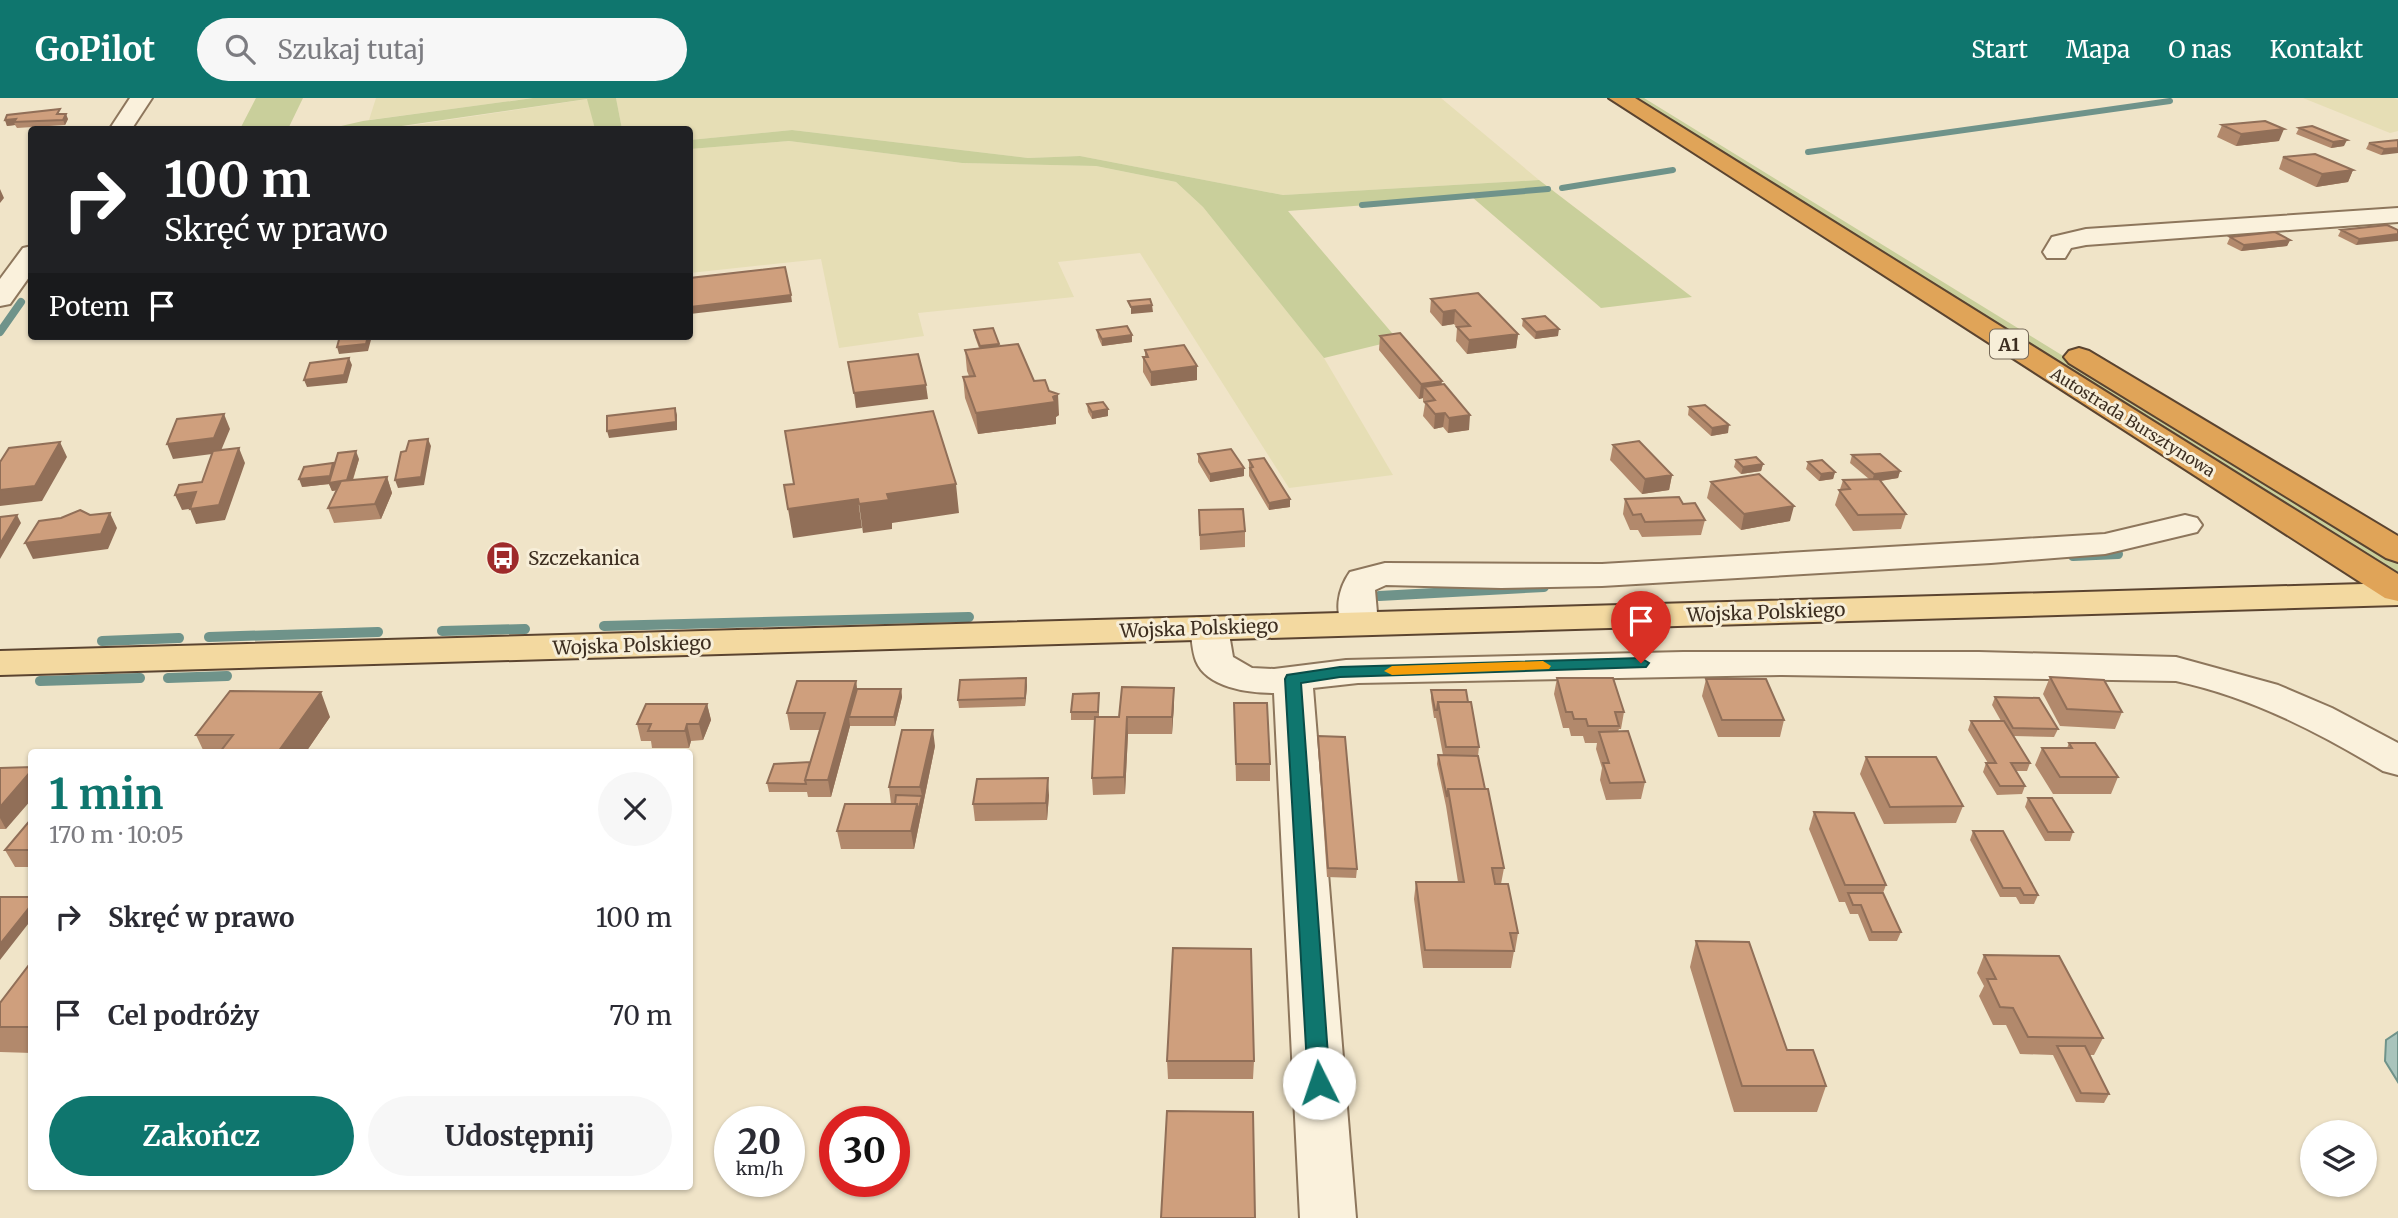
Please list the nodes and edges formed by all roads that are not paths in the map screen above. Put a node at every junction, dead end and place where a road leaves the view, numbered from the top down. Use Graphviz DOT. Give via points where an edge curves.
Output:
graph roads {
  1 [pos="141,98"];
  2 [pos="1620,98"];
  3 [pos="1656,98"];
  4 [pos="123,126"];
  5 [pos="2398,215"];
  6 [pos="2056,252"];
  7 [pos="28,260"];
  8 [pos="0,298"];
  9 [pos="2020,321"];
  10 [pos="2055,342"];
  11 [pos="2185,526"];
  12 [pos="2398,551"];
  13 [pos="2398,592"];
  14 [pos="1359,624"];
  15 [pos="1209,628"];
  16 [pos="0,663"];
  17 [pos="1293,679"];
  18 [pos="2398,761"];
  19 [pos="1328,1218"];
  1 -- 4 [label="street"];
  2 -- 13 [label="highway, Autostrada Bursztynowa / A1"];
  3 -- 9 [label="highway, A1"];
  5 -- 6 [label="street" via="2087,236 2061,242"];
  7 -- 8 [label="street"];
  10 -- 12 [label="highway, Autostrada Bursztynowa / A1"];
  11 -- 14 [label="street" via="2105,544 1776,565 1602,575 1385,574 1363,580 1357,590"];
  13 -- 14 [label="main road, Wojska Polskiego"];
  14 -- 15 [label="main road, Wojska Polskiego"];
  15 -- 16 [label="main road, Wojska Polskiego"];
  15 -- 17 [label="street" via="1214,661 1233,676"];
  17 -- 18 [label="street" via="1340,672 1619,663 2176,668 2217,676 2292,703"];
  17 -- 19 [label="street"];
}
